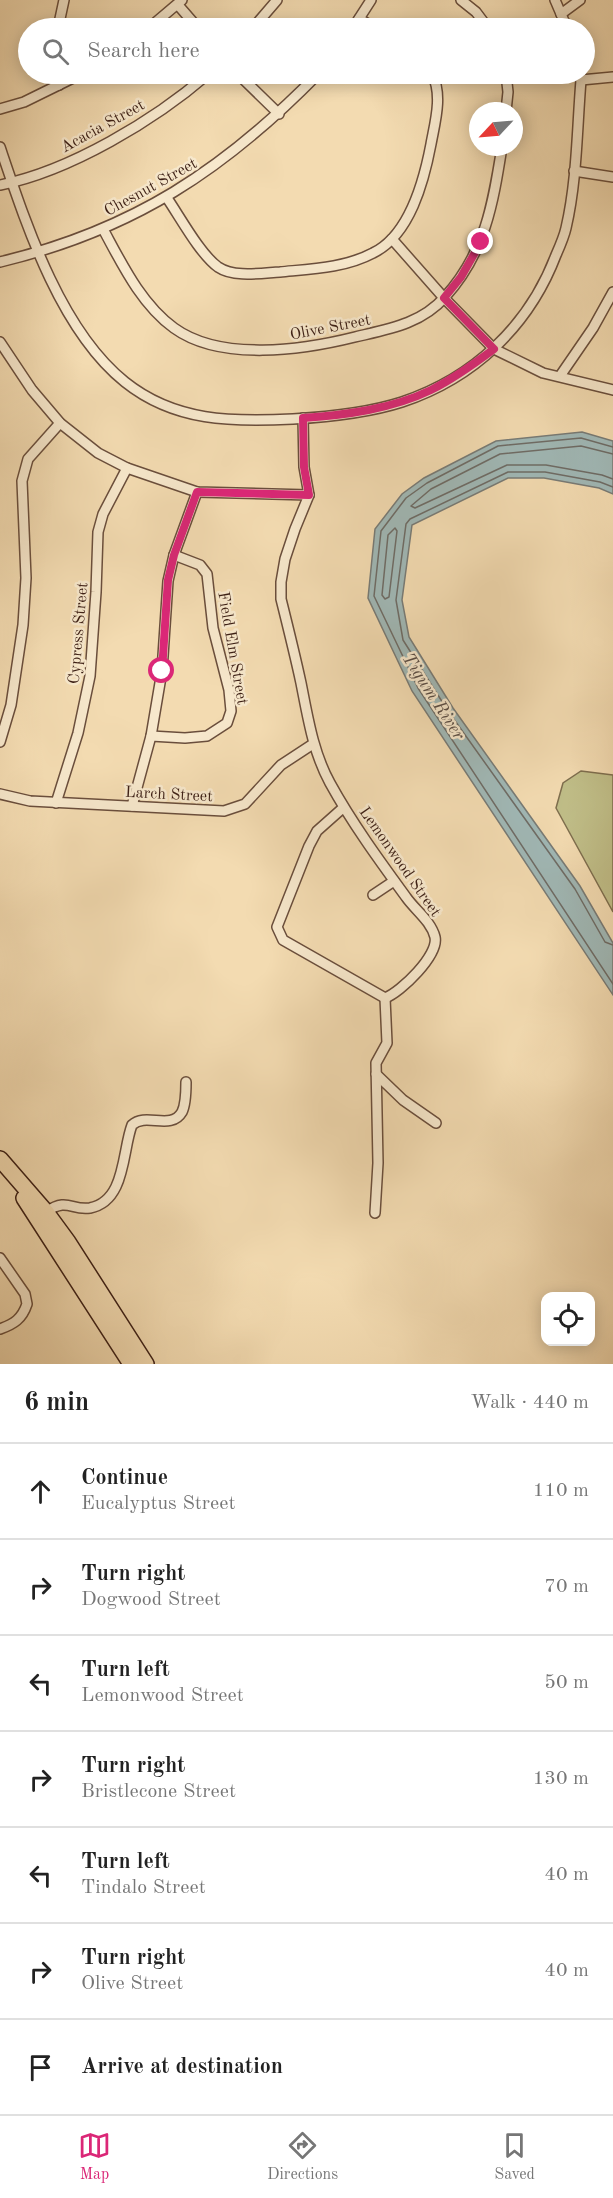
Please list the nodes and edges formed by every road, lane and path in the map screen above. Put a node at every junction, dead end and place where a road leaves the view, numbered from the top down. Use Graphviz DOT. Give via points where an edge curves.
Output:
graph roads {
  1 [pos="64,0"];
  2 [pos="278,0"];
  3 [pos="371,0"];
  4 [pos="461,0"];
  5 [pos="555,0"];
  6 [pos="580,0"];
  7 [pos="180,2"];
  8 [pos="561,14"];
  9 [pos="60,18"];
  10 [pos="161,18"];
  11 [pos="191,18"];
  12 [pos="263,18"];
  13 [pos="360,18"];
  14 [pos="480,18"];
  15 [pos="563,18"];
  16 [pos="595,77"];
  17 [pos="613,78"];
  18 [pos="196,84"];
  19 [pos="248,84"];
  20 [pos="308,84"];
  21 [pos="437,84"];
  22 [pos="507,84"];
  23 [pos="580,84"];
  24 [pos="59,85"];
  25 [pos="507,102"];
  26 [pos="0,109"];
  27 [pos="279,114"];
  28 [pos="0,147"];
  29 [pos="501,156"];
  30 [pos="574,171"];
  31 [pos="613,177"];
  32 [pos="12,182"];
  33 [pos="0,184"];
  34 [pos="167,198"];
  35 [pos="103,229"];
  36 [pos="392,239"];
  37 [pos="39,253"];
  38 [pos="0,262"];
  39 [pos="613,292"];
  40 [pos="444,298"];
  41 [pos="0,342"];
  42 [pos="494,349"];
  43 [pos="560,376"];
  44 [pos="613,390"];
  45 [pos="303,418"];
  46 [pos="60,423"];
  47 [pos="127,468"];
  48 [pos="197,492"];
  49 [pos="309,495"];
  50 [pos="174,555"];
  51 [pos="151,736"];
  52 [pos="0,742"];
  53 [pos="313,744"];
  54 [pos="0,794"];
  55 [pos="56,803"];
  56 [pos="132,806"];
  57 [pos="345,807"];
  58 [pos="394,881"];
  59 [pos="373,895"];
  60 [pos="385,998"];
  61 [pos="376,1074"];
  62 [pos="186,1082"];
  63 [pos="436,1123"];
  64 [pos="0,1160"];
  65 [pos="46,1212"];
  66 [pos="375,1213"];
  67 [pos="1,1262"];
  68 [pos="0,1329"];
  69 [pos="131,1364"];
  70 [pos="147,1364"];
  1 -- 9 [label="street"];
  2 -- 12 [label="street"];
  3 -- 13 [label="street"];
  4 -- 14 [label="street"];
  5 -- 8 [label="street"];
  6 -- 8 [label="street"];
  7 -- 10 [label="street"];
  7 -- 11 [label="street"];
  8 -- 15 [label="street"];
  16 -- 17 [label="street"];
  18 -- 32 [label="street, Acacia Street" via="94,150"];
  19 -- 27 [label="street"];
  20 -- 27 [label="street, Chesnut Street"];
  21 -- 36 [label="street" via="437,115 418,200"];
  22 -- 25 [label="street"];
  23 -- 30 [label="street"];
  24 -- 26 [label="street"];
  27 -- 34 [label="street, Chesnut Street"];
  28 -- 32 [label="street"];
  29 -- 40 [label="street, Olive Street" via="481,242"];
  30 -- 31 [label="street"];
  30 -- 42 [label="street" via="566,229 549,274 525,315"];
  32 -- 33 [label="street, Acacia Street"];
  32 -- 37 [label="street"];
  34 -- 35 [label="street, Chesnut Street"];
  34 -- 36 [label="street" via="207,257 232,273 346,263 374,253"];
  35 -- 37 [label="street, Chesnut Street"];
  35 -- 40 [label="street, Olive Street" via="154,310 192,338 219,345 249,350 317,346 401,327"];
  36 -- 40 [label="street"];
  37 -- 38 [label="street, Chesnut Street"];
  37 -- 45 [label="street" via="84,337 126,382 170,409 192,416 264,421"];
  39 -- 43 [label="street"];
  40 -- 42 [label="street"];
  41 -- 46 [label="street"];
  42 -- 43 [label="street" via="543,373"];
  42 -- 45 [label="street" via="432,390 400,403"];
  43 -- 44 [label="street"];
  45 -- 49 [label="street"];
  46 -- 47 [label="street" via="89,447"];
  46 -- 52 [label="street" via="28,459 22,481 26,578 23,625 11,705"];
  47 -- 48 [label="street"];
  47 -- 55 [label="street, Cypress Street" via="98,532 90,676 78,733"];
  48 -- 49 [label="street"];
  48 -- 50 [label="street"];
  49 -- 53 [label="street, Lemonwood Street" via="285,559 281,599"];
  50 -- 51 [label="street"];
  50 -- 51 [label="street, Field Elm Street" via="200,565 207,574 213,628 231,711 227,723 207,736"];
  51 -- 56 [label="street"];
  53 -- 56 [label="street, Larch Street" via="281,765 253,797 234,808 206,811"];
  53 -- 57 [label="street, Lemonwood Street"];
  54 -- 55 [label="street, Larch Street"];
  55 -- 56 [label="street, Larch Street"];
  57 -- 58 [label="street, Lemonwood Street"];
  57 -- 60 [label="street, Lemonwood Street" via="317,831 277,927 283,940"];
  58 -- 59 [label="street"];
  58 -- 60 [label="street, Lemonwood Street" via="431,928 435,945 404,986"];
  60 -- 61 [label="street" via="387,1043 376,1063"];
  61 -- 63 [label="street" via="403,1100"];
  61 -- 66 [label="street"];
  62 -- 65 [label="street" via="183,1111 177,1117 168,1122 142,1120 132,1125 118,1186 111,1196 90,1208 58,1204"];
  64 -- 65 [label="highway"];
  64 -- 69 [label="highway"];
  65 -- 70 [label="highway"];
  67 -- 68 [label="street" via="25,1294 27,1304 20,1318"];
}
